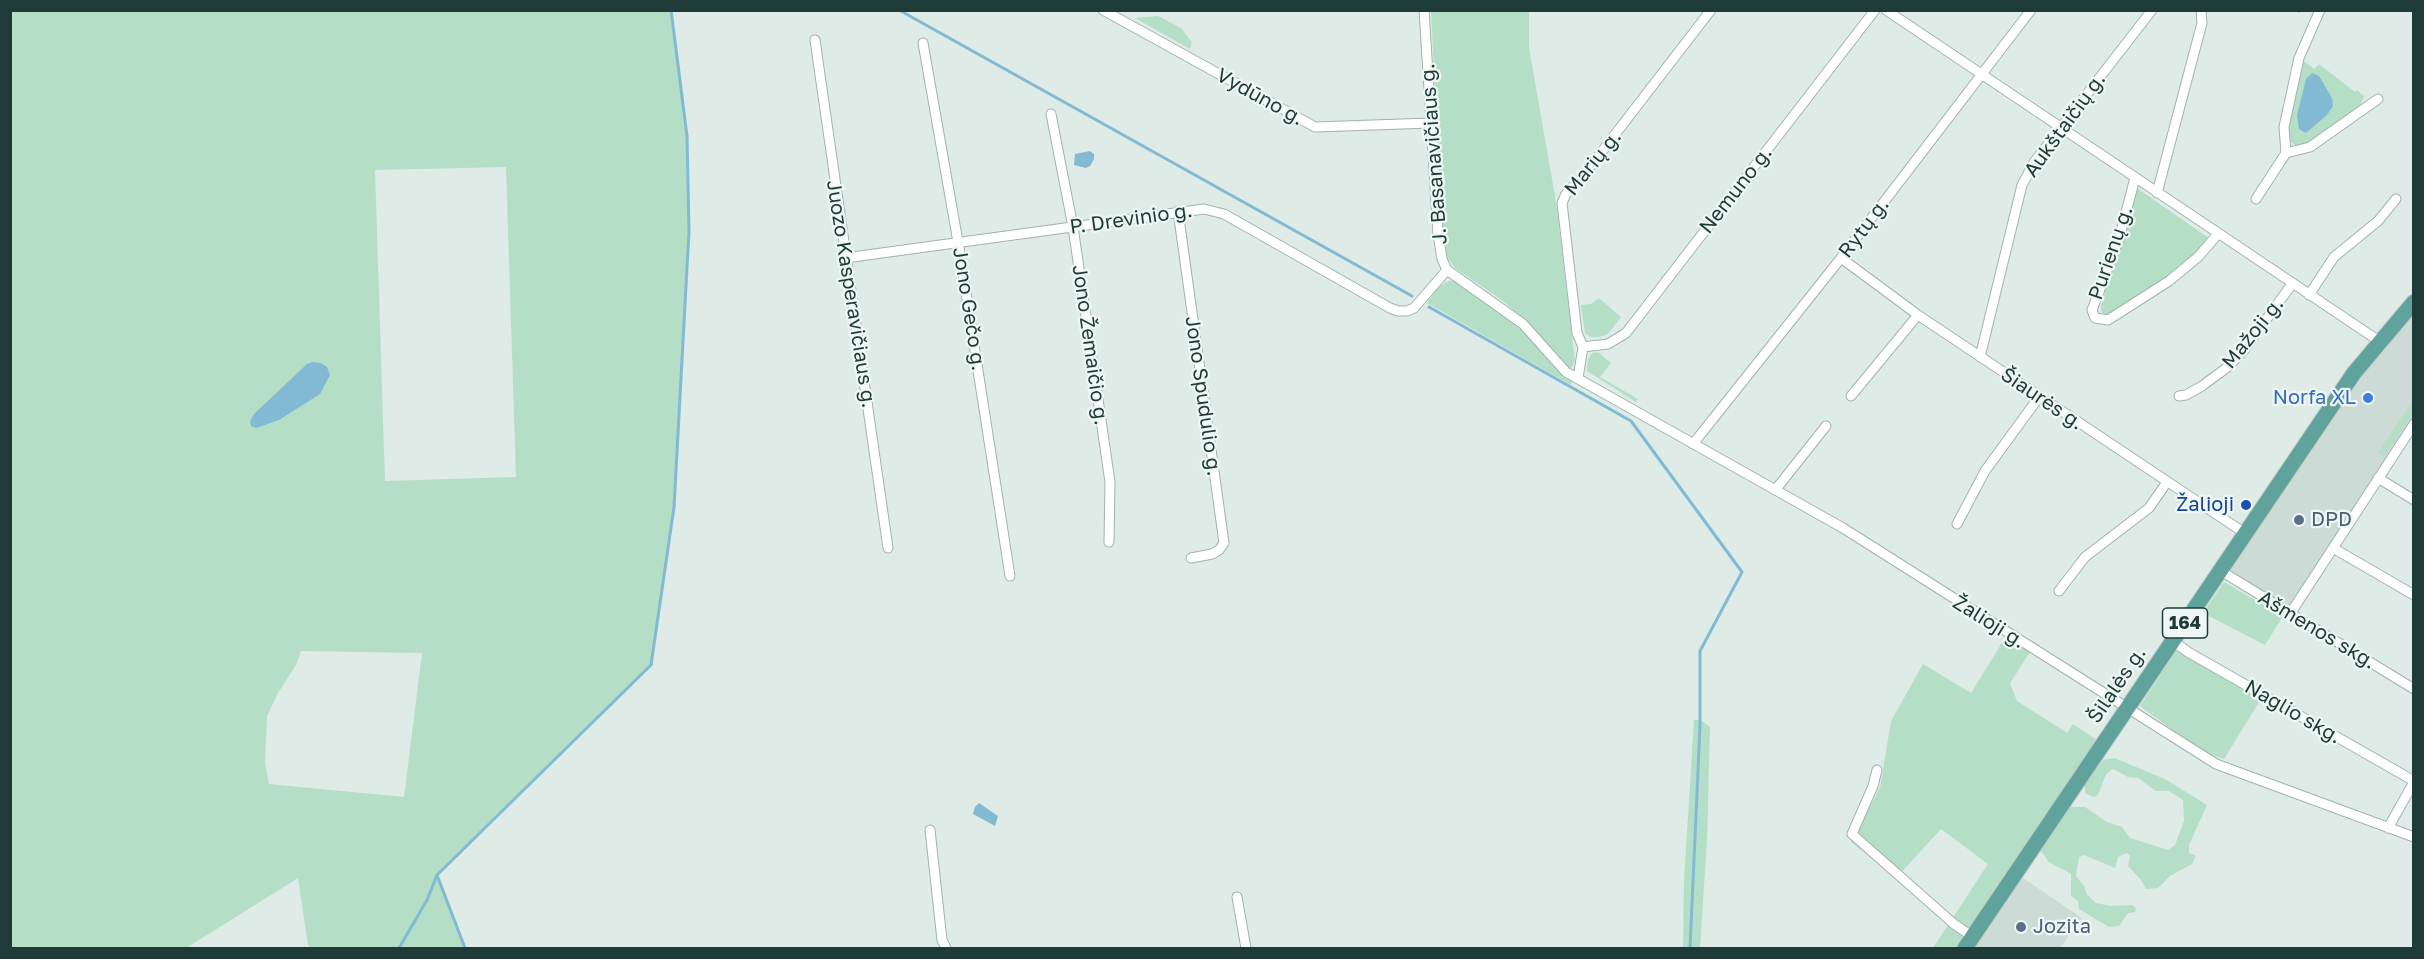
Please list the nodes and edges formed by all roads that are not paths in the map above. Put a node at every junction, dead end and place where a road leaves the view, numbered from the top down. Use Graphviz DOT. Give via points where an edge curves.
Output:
graph roads {
  1 [pos="1103,10"];
  2 [pos="1424,10"];
  3 [pos="1711,10"];
  4 [pos="1875,10"];
  5 [pos="1886,10"];
  6 [pos="2031,10"];
  7 [pos="2152,10"];
  8 [pos="2201,10"];
  9 [pos="2320,10"];
  10 [pos="1115,14"];
  11 [pos="814,40"];
  12 [pos="923,43"];
  13 [pos="1980,75"];
  14 [pos="2378,99"];
  15 [pos="1051,114"];
  16 [pos="1431,123"];
  17 [pos="2061,128"];
  18 [pos="2286,153"];
  19 [pos="2135,178"];
  20 [pos="2157,193"];
  21 [pos="2396,199"];
  22 [pos="2256,200"];
  23 [pos="1178,211"];
  24 [pos="1073,227"];
  25 [pos="2218,234"];
  26 [pos="958,242"];
  27 [pos="845,258"];
  28 [pos="1841,258"];
  29 [pos="1447,270"];
  30 [pos="2292,284"];
  31 [pos="2309,295"];
  32 [pos="2414,302"];
  33 [pos="1918,315"];
  34 [pos="2379,341"];
  35 [pos="1583,347"];
  36 [pos="1980,357"];
  37 [pos="1578,378"];
  38 [pos="1851,396"];
  39 [pos="2179,396"];
  40 [pos="2039,397"];
  41 [pos="2414,424"];
  42 [pos="1826,426"];
  43 [pos="1694,444"];
  44 [pos="2378,478"];
  45 [pos="2167,482"];
  46 [pos="1776,489"];
  47 [pos="2414,500"];
  48 [pos="1958,524"];
  49 [pos="2246,534"];
  50 [pos="1109,542"];
  51 [pos="888,548"];
  52 [pos="2333,548"];
  53 [pos="1191,558"];
  54 [pos="2221,571"];
  55 [pos="1010,576"];
  56 [pos="2059,591"];
  57 [pos="2414,595"];
  58 [pos="2290,614"];
  59 [pos="2173,641"];
  60 [pos="2414,689"];
  61 [pos="2127,707"];
  62 [pos="1877,770"];
  63 [pos="2414,782"];
  64 [pos="2388,828"];
  65 [pos="930,830"];
  66 [pos="2414,837"];
  67 [pos="1237,897"];
  68 [pos="1969,943"];
  69 [pos="946,948"];
  70 [pos="1246,948"];
  1 -- 10 [label="street, Vydūno g."];
  2 -- 16 [label="street, J. Basanavičiaus g."];
  3 -- 35 [label="street, Marių g." via="1562,203 1577,333"];
  4 -- 35 [label="street, Nemuno g." via="1626,333 1608,344"];
  5 -- 13 [label="street, Purienų g."];
  6 -- 13 [label="street, Rytų g."];
  7 -- 17 [label="street, Aukštaičių g."];
  8 -- 20 [label="street" via="2202,23"];
  9 -- 18 [label="street" via="2296,69 2283,127"];
  10 -- 16 [label="street, Vydūno g." via="1315,127"];
  11 -- 27 [label="street, Juozo Kasperavičiaus g."];
  12 -- 26 [label="street, Jono Gečo g."];
  13 -- 17 [label="street, Purienų g."];
  13 -- 28 [label="street, Rytų g."];
  14 -- 18 [label="street" via="2310,147"];
  15 -- 24 [label="street, Jono Žemaičio g."];
  16 -- 29 [label="street, J. Basanavičiaus g." via="1439,245"];
  17 -- 19 [label="street, Purienų g."];
  17 -- 36 [label="street, Aukštaičių g." via="2022,185"];
  18 -- 22 [label="street"];
  19 -- 20 [label="street, Purienų g."];
  19 -- 25 [label="street, Purienų g." via="2119,239 2092,310 2095,318 2108,320 2169,281"];
  20 -- 25 [label="street, Purienų g."];
  21 -- 31 [label="street" via="2378,221 2334,257"];
  23 -- 24 [label="street, P. Drevinio g."];
  23 -- 29 [label="street, P. Drevinio g." via="1204,209 1224,214 1398,311 1414,308"];
  23 -- 53 [label="street, Jono Spudulio g." via="1224,543 1212,554"];
  24 -- 26 [label="street, P. Drevinio g."];
  24 -- 50 [label="street, Jono Žemaičio g." via="1110,482"];
  25 -- 30 [label="street, Purienų g."];
  26 -- 27 [label="street, P. Drevinio g."];
  26 -- 55 [label="street, Jono Gečo g."];
  27 -- 51 [label="street, Juozo Kasperavičiaus g."];
  28 -- 33 [label="street, Šiaurės g."];
  28 -- 43 [label="street, Rytų g."];
  29 -- 37 [label="street, J. Basanavičiaus g." via="1523,324 1557,363"];
  30 -- 31 [label="street, Purienų g."];
  30 -- 39 [label="street, Mažoji g." via="2229,366 2202,386"];
  31 -- 34 [label="street, Purienų g."];
  32 -- 34 [label="main road, Šilalės g. / 164"];
  33 -- 36 [label="street, Šiaurės g."];
  33 -- 38 [label="street"];
  34 -- 49 [label="main road, Šilalės g. / 164"];
  35 -- 37 [label="street, Marių g."];
  36 -- 40 [label="street, Šiaurės g."];
  37 -- 43 [label="street, Žalioji g."];
  40 -- 45 [label="street, Šiaurės g."];
  40 -- 48 [label="street" via="1985,471"];
  41 -- 44 [label="street"];
  42 -- 46 [label="street"];
  43 -- 46 [label="street, Žalioji g."];
  44 -- 47 [label="street"];
  44 -- 52 [label="street"];
  45 -- 49 [label="street, Šiaurės g."];
  45 -- 56 [label="street" via="2149,508 2085,557"];
  46 -- 61 [label="street, Žalioji g."];
  49 -- 54 [label="main road, Šilalės g. / 164"];
  52 -- 57 [label="street"];
  52 -- 58 [label="street"];
  54 -- 58 [label="street, Ašmenos skg."];
  54 -- 59 [label="main road, Šilalės g. / 164"];
  58 -- 60 [label="street, Ašmenos skg."];
  59 -- 61 [label="main road, Šilalės g. / 164"];
  59 -- 63 [label="street, Naglio skg."];
  61 -- 64 [label="street, Žalioji g." via="2216,764"];
  61 -- 68 [label="main road, Šilalės g. / 164"];
  62 -- 68 [label="street" via="1852,834 1954,924"];
  63 -- 64 [label="street"];
  64 -- 66 [label="street, Žalioji g."];
  65 -- 69 [label="street"];
  67 -- 70 [label="street"];
}
